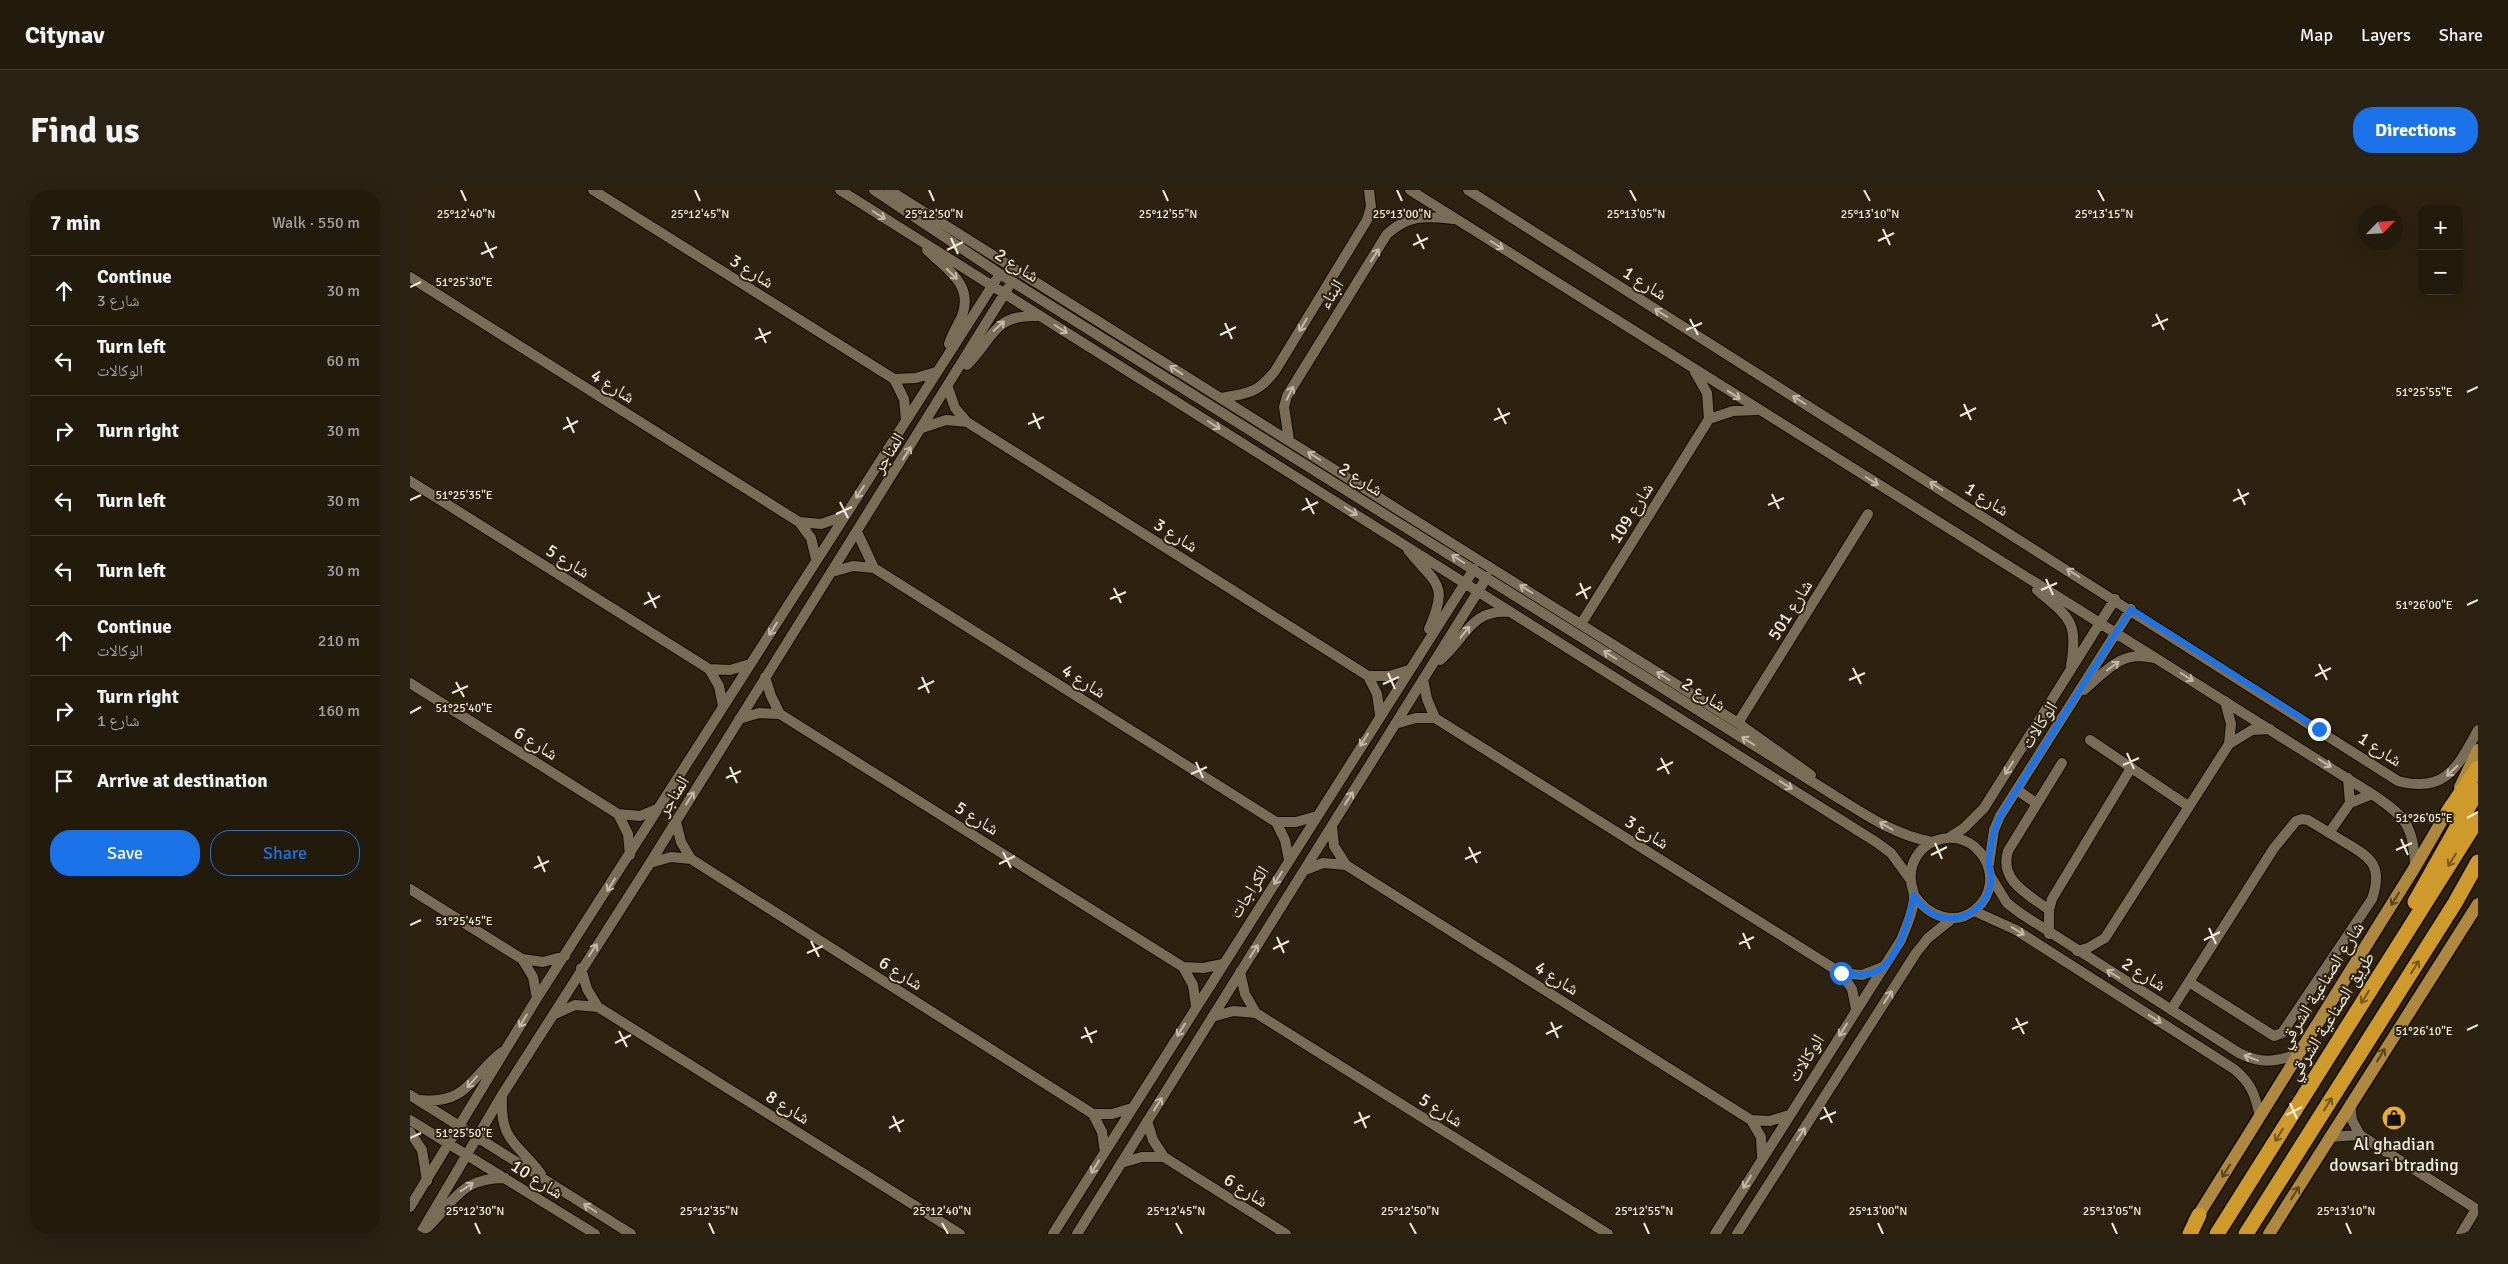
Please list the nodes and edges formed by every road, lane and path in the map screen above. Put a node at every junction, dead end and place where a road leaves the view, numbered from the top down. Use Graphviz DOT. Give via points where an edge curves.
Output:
graph roads {
  1 [pos="593,190"];
  2 [pos="840,190"];
  3 [pos="874,190"];
  4 [pos="889,190"];
  5 [pos="1369,190"];
  6 [pos="1410,190"];
  7 [pos="1468,190"];
  8 [pos="1456,219"];
  9 [pos="918,239"];
  10 [pos="1000,274"];
  11 [pos="410,277"];
  12 [pos="1012,282"];
  13 [pos="992,286"];
  14 [pos="1005,294"];
  15 [pos="1040,316"];
  16 [pos="945,358"];
  17 [pos="1693,369"];
  18 [pos="936,372"];
  19 [pos="956,376"];
  20 [pos="894,379"];
  21 [pos="948,388"];
  22 [pos="1220,398"];
  23 [pos="1758,410"];
  24 [pos="1709,419"];
  25 [pos="906,421"];
  26 [pos="967,422"];
  27 [pos="922,428"];
  28 [pos="1289,440"];
  29 [pos="410,481"];
  30 [pos="1868,514"];
  31 [pos="845,516"];
  32 [pos="800,522"];
  33 [pos="857,532"];
  34 [pos="1402,543"];
  35 [pos="816,559"];
  36 [pos="2009,566"];
  37 [pos="874,568"];
  38 [pos="1474,569"];
  39 [pos="832,572"];
  40 [pos="1487,577"];
  41 [pos="1466,584"];
  42 [pos="1478,591"];
  43 [pos="2115,599"];
  44 [pos="2131,609"];
  45 [pos="1511,612"];
  46 [pos="2099,623"];
  47 [pos="1581,624"];
  48 [pos="2116,634"];
  49 [pos="1424,646"];
  50 [pos="2161,660"];
  51 [pos="750,664"];
  52 [pos="1431,666"];
  53 [pos="709,669"];
  54 [pos="1409,670"];
  55 [pos="2070,670"];
  56 [pos="1368,676"];
  57 [pos="765,677"];
  58 [pos="1423,679"];
  59 [pos="410,683"];
  60 [pos="2076,698"];
  61 [pos="2225,701"];
  62 [pos="723,706"];
  63 [pos="780,714"];
  64 [pos="1380,714"];
  65 [pos="1435,718"];
  66 [pos="740,719"];
  67 [pos="1738,723"];
  68 [pos="1395,724"];
  69 [pos="2270,729"];
  70 [pos="2478,730"];
  71 [pos="2090,740"];
  72 [pos="2229,744"];
  73 [pos="2478,750"];
  74 [pos="2062,763"];
  75 [pos="2131,768"];
  76 [pos="2478,768"];
  77 [pos="2348,778"];
  78 [pos="2016,790"];
  79 [pos="2478,790"];
  80 [pos="1832,794"];
  81 [pos="2372,794"];
  82 [pos="2036,803"];
  83 [pos="2350,803"];
  84 [pos="2188,806"];
  85 [pos="660,808"];
  86 [pos="2448,812"];
  87 [pos="618,814"];
  88 [pos="1317,816"];
  89 [pos="2478,819"];
  90 [pos="676,822"];
  91 [pos="1276,822"];
  92 [pos="1332,825"];
  93 [pos="2329,833"];
  94 [pos="1950,837"];
  95 [pos="1932,842"];
  96 [pos="630,855"];
  97 [pos="691,859"];
  98 [pos="1289,860"];
  99 [pos="2478,862"];
  100 [pos="650,863"];
  101 [pos="1346,864"];
  102 [pos="1988,864"];
  103 [pos="2415,868"];
  104 [pos="1304,870"];
  105 [pos="2478,873"];
  106 [pos="1991,877"];
  107 [pos="1910,879"];
  108 [pos="410,889"];
  109 [pos="1914,895"];
  110 [pos="2455,903"];
  111 [pos="2478,904"];
  112 [pos="2049,910"];
  113 [pos="1974,911"];
  114 [pos="1953,918"];
  115 [pos="2049,934"];
  116 [pos="2398,942"];
  117 [pos="2077,951"];
  118 [pos="566,956"];
  119 [pos="522,960"];
  120 [pos="1223,964"];
  121 [pos="1183,967"];
  122 [pos="1883,967"];
  123 [pos="581,968"];
  124 [pos="1240,972"];
  125 [pos="1841,973"];
  126 [pos="2189,982"];
  127 [pos="538,998"];
  128 [pos="1196,1006"];
  129 [pos="598,1007"];
  130 [pos="1856,1009"];
  131 [pos="2171,1010"];
  132 [pos="1256,1013"];
  133 [pos="554,1014"];
  134 [pos="1212,1017"];
  135 [pos="507,1048"];
  136 [pos="2298,1054"];
  137 [pos="502,1096"];
  138 [pos="414,1097"];
  139 [pos="2350,1104"];
  140 [pos="1132,1108"];
  141 [pos="1092,1114"];
  142 [pos="1789,1115"];
  143 [pos="2260,1116"];
  144 [pos="410,1120"];
  145 [pos="1751,1120"];
  146 [pos="1147,1121"];
  147 [pos="460,1126"];
  148 [pos="410,1132"];
  149 [pos="2360,1135"];
  150 [pos="477,1137"];
  151 [pos="2329,1137"];
  152 [pos="449,1145"];
  153 [pos="1105,1152"];
  154 [pos="467,1155"];
  155 [pos="1164,1157"];
  156 [pos="1762,1158"];
  157 [pos="1121,1163"];
  158 [pos="505,1178"];
  159 [pos="427,1181"];
  160 [pos="546,1181"];
  161 [pos="410,1207"];
  162 [pos="2477,1210"];
  163 [pos="2199,1215"];
  164 [pos="420,1234"];
  165 [pos="595,1234"];
  166 [pos="631,1234"];
  167 [pos="960,1234"];
  168 [pos="1053,1234"];
  169 [pos="1077,1234"];
  170 [pos="1286,1234"];
  171 [pos="1608,1234"];
  172 [pos="1715,1234"];
  173 [pos="1737,1234"];
  174 [pos="2185,1234"];
  175 [pos="2190,1234"];
  176 [pos="2217,1234"];
  177 [pos="2246,1234"];
  178 [pos="2269,1234"];
  179 [pos="2460,1234"];
  1 -- 20 [label="street, شارع 3"];
  2 -- 9 [label="street, شارع 2, one-way"];
  3 -- 10 [label="street, شارع 2"];
  22 -- 4 [label="street, شارع 2, one-way"];
  5 -- 22 [label="street, البناء, one-way" via="1371,207 1367,220 1265,385"];
  6 -- 8 [label="street"];
  43 -- 7 [label="street, شارع 1, one-way"];
  8 -- 17 [label="street, one-way"];
  28 -- 8 [label="street, البناء, one-way" via="1284,407 1287,396 1387,234 1399,224 1420,217"];
  9 -- 13 [label="street, شارع 2"];
  9 -- 16 [label="street, شارع 2, one-way" via="956,277 964,292 964,307"];
  10 -- 12 [label="street, شارع 2"];
  10 -- 13 [label="street, المناجر"];
  11 -- 32 [label="street, شارع 4"];
  12 -- 14 [label="street, المناجر"];
  38 -- 12 [label="street, شارع 2, one-way"];
  13 -- 14 [label="street, شارع 2"];
  13 -- 16 [label="street, المناجر"];
  14 -- 15 [label="street, شارع 2"];
  14 -- 19 [label="street, المناجر"];
  19 -- 15 [label="street, المناجر, one-way" via="978,354 1001,323 1018,316"];
  15 -- 34 [label="street, شارع 2, one-way"];
  16 -- 18 [label="street, المناجر"];
  17 -- 23 [label="street, one-way"];
  17 -- 24 [label="street" via="1706,393"];
  18 -- 20 [label="street" via="916,378"];
  18 -- 25 [label="street, المناجر"];
  19 -- 21 [label="street, المناجر"];
  20 -- 25 [label="street" via="904,399"];
  21 -- 26 [label="street, شارع 3" via="955,408"];
  21 -- 27 [label="street, المناجر"];
  22 -- 28 [label="street, شارع 2"];
  23 -- 24 [label="street" via="1733,411"];
  23 -- 36 [label="street, one-way"];
  24 -- 47 [label="street, شارع 109"];
  25 -- 31 [label="street, المناجر, one-way"];
  26 -- 27 [label="street" via="946,420"];
  26 -- 56 [label="street, شارع 3"];
  33 -- 27 [label="street, المناجر, one-way"];
  47 -- 28 [label="street, شارع 2, one-way"];
  29 -- 53 [label="street, شارع 5"];
  30 -- 67 [label="street, شارع 501"];
  31 -- 32 [label="street" via="821,524"];
  31 -- 35 [label="street, المناجر"];
  32 -- 35 [label="street, شارع 4" via="811,538"];
  33 -- 37 [label="street"];
  33 -- 39 [label="street, المناجر"];
  34 -- 41 [label="street, شارع 2"];
  34 -- 49 [label="street, شارع 2" via="1434,578 1441,595 1438,612"];
  35 -- 51 [label="street, المناجر, one-way"];
  36 -- 46 [label="street"];
  36 -- 55 [label="street" via="2071,623 2074,640"];
  37 -- 39 [label="street" via="853,566"];
  37 -- 91 [label="street, شارع 4"];
  38 -- 40 [label="street, شارع 2"];
  38 -- 41 [label="street, الكراجات"];
  39 -- 57 [label="street, المناجر"];
  40 -- 42 [label="street, الكراجات"];
  80 -- 40 [label="street, شارع 2, one-way"];
  41 -- 42 [label="street, شارع 2"];
  41 -- 49 [label="street, الكراجات"];
  42 -- 45 [label="street, شارع 2"];
  42 -- 52 [label="street, الكراجات"];
  43 -- 44 [label="street, شارع 1"];
  43 -- 46 [label="street, الوكالات"];
  44 -- 48 [label="street, الوكالات"];
  70 -- 44 [label="street, شارع 1, one-way" via="2458,764 2445,778 2427,784 2398,781"];
  52 -- 45 [label="street, الكراجات, one-way" via="1480,617"];
  45 -- 107 [label="street, شارع 2, one-way" via="1876,842 1891,853"];
  46 -- 48 [label="street"];
  46 -- 55 [label="street, الوكالات"];
  67 -- 47 [label="street, شارع 2, one-way"];
  48 -- 50 [label="street"];
  48 -- 60 [label="street, الوكالات"];
  49 -- 54 [label="street, الكراجات"];
  60 -- 50 [label="street, one-way" via="2126,657 2136,655"];
  50 -- 61 [label="street, one-way"];
  51 -- 53 [label="street" via="730,670"];
  51 -- 62 [label="street, المناجر"];
  52 -- 58 [label="street, الكراجات"];
  53 -- 62 [label="street" via="719,686"];
  54 -- 56 [label="street" via="1389,676"];
  54 -- 64 [label="street, الكراجات"];
  55 -- 94 [label="street, الوكالات, one-way" via="1984,808"];
  56 -- 64 [label="street" via="1377,694"];
  57 -- 63 [label="street"];
  57 -- 66 [label="street, المناجر"];
  58 -- 65 [label="street"];
  58 -- 68 [label="street, الكراجات"];
  59 -- 87 [label="street, شارع 6"];
  60 -- 78 [label="street, الوكالات"];
  61 -- 69 [label="street"];
  61 -- 72 [label="street" via="2231,718"];
  62 -- 85 [label="street, المناجر"];
  63 -- 66 [label="street" via="759,713"];
  63 -- 121 [label="street, شارع 5"];
  64 -- 88 [label="street, الكراجات, one-way"];
  65 -- 68 [label="street" via="1416,718"];
  65 -- 125 [label="street, شارع 3"];
  90 -- 66 [label="street, المناجر, one-way"];
  67 -- 80 [label="street, شارع 2" via="1806,770"];
  92 -- 68 [label="street, الكراجات, one-way"];
  69 -- 72 [label="street" via="2252,730"];
  69 -- 77 [label="street, one-way"];
  71 -- 75 [label="street"];
  72 -- 84 [label="street"];
  73 -- 86 [label="main road, شارع الصناعية الشرقي"];
  74 -- 82 [label="street"];
  75 -- 84 [label="street"];
  75 -- 112 [label="street" via="2052,899"];
  76 -- 86 [label="highway"];
  77 -- 81 [label="street"];
  77 -- 83 [label="street"];
  78 -- 82 [label="street"];
  78 -- 102 [label="street, الوكالات" via="1994,830"];
  79 -- 116 [label="highway" via="2428,877"];
  95 -- 80 [label="street, شارع 2, one-way" via="1888,828"];
  81 -- 83 [label="street"];
  81 -- 103 [label="street" via="2396,810 2409,826 2414,838"];
  82 -- 112 [label="street" via="2008,851 2006,868 2014,883"];
  83 -- 93 [label="street"];
  84 -- 117 [label="street" via="2105,938"];
  85 -- 87 [label="street" via="640,816"];
  85 -- 96 [label="street, المناجر"];
  86 -- 103 [label="main road, شارع الصناعية الشرقي"];
  87 -- 96 [label="street" via="628,834"];
  88 -- 91 [label="street" via="1296,822"];
  88 -- 98 [label="street, الكراجات"];
  89 -- 116 [label="highway, طريق الصناعية الشرقي, one-way"];
  90 -- 97 [label="street" via="681,842"];
  90 -- 100 [label="street, المناجر"];
  91 -- 98 [label="street" via="1285,840"];
  92 -- 101 [label="street, شارع 4" via="1334,846"];
  92 -- 104 [label="street, الكراجات"];
  93 -- 126 [label="street" via="2305,819 2294,823 2274,848"];
  93 -- 126 [label="street" via="2368,856 2374,866 2376,886 2372,899 2282,1033 2274,1036"];
  94 -- 95 [label="street"];
  94 -- 102 [label="street" via="1974,844"];
  95 -- 107 [label="street" via="1916,858"];
  96 -- 118 [label="street, المناجر, one-way"];
  97 -- 100 [label="street" via="671,858"];
  97 -- 141 [label="street, شارع 6"];
  98 -- 120 [label="street, الكراجات, one-way"];
  99 -- 110 [label="highway"];
  123 -- 100 [label="street, المناجر, one-way"];
  101 -- 104 [label="street" via="1323,864"];
  101 -- 145 [label="street, شارع 4"];
  102 -- 106 [label="street"];
  103 -- 136 [label="main road, شارع الصناعية الشرقي, one-way"];
  124 -- 104 [label="street, الكراجات, one-way"];
  105 -- 110 [label="highway"];
  106 -- 113 [label="street" via="1987,896"];
  106 -- 115 [label="street, شارع 2" via="2007,903"];
  107 -- 109 [label="street"];
  108 -- 119 [label="street"];
  109 -- 114 [label="street" via="1930,912"];
  109 -- 122 [label="street, الوكالات" via="1901,940"];
  177 -- 110 [label="highway, one-way"];
  139 -- 111 [label="main road, one-way"];
  112 -- 115 [label="street"];
  113 -- 114 [label="street"];
  113 -- 143 [label="street, شارع 2, one-way" via="2016,930 2234,1069 2247,1080"];
  173 -- 114 [label="street, الوكالات, one-way" via="1916,953 1928,938"];
  115 -- 117 [label="street, شارع 2"];
  116 -- 176 [label="highway, طريق الصناعية الشرقي, one-way"];
  131 -- 117 [label="street, شارع 2, one-way"];
  118 -- 119 [label="street" via="543,962"];
  118 -- 127 [label="street, المناجر"];
  119 -- 127 [label="street"];
  120 -- 121 [label="street"];
  120 -- 128 [label="street, الكراجات"];
  121 -- 128 [label="street" via="1193,985"];
  122 -- 125 [label="street" via="1862,975"];
  122 -- 130 [label="street, الوكالات"];
  123 -- 129 [label="street, شارع 8" via="587,989"];
  123 -- 133 [label="street, المناجر"];
  124 -- 132 [label="street, شارع 5" via="1245,994"];
  124 -- 134 [label="street, الكراجات"];
  125 -- 130 [label="street, شارع 3" via="1852,989"];
  126 -- 131 [label="street"];
  127 -- 135 [label="street, المناجر, one-way"];
  128 -- 140 [label="street, الكراجات, one-way"];
  129 -- 133 [label="street, شارع 8" via="575,1005"];
  129 -- 167 [label="street, شارع 8"];
  130 -- 142 [label="street, الوكالات, one-way"];
  136 -- 131 [label="street, شارع 2, one-way" via="2273,1062 2252,1059"];
  132 -- 134 [label="street, شارع 5" via="1234,1011"];
  132 -- 171 [label="street, شارع 5"];
  133 -- 137 [label="street, المناجر"];
  146 -- 134 [label="street, الكراجات, one-way"];
  135 -- 138 [label="street, المناجر, one-way" via="456,1096 436,1102"];
  135 -- 147 [label="street, المناجر"];
  136 -- 143 [label="main road, شارع الصناعية الشرقي"];
  137 -- 150 [label="street, المناجر"];
  137 -- 160 [label="street, شارع 10" via="501,1114 506,1134"];
  138 -- 147 [label="street, شارع 10"];
  139 -- 149 [label="street" via="2352,1120"];
  139 -- 151 [label="main road"];
  140 -- 141 [label="street" via="1112,1114"];
  140 -- 153 [label="street, الكراجات"];
  141 -- 153 [label="street" via="1102,1132"];
  142 -- 145 [label="street" via="1770,1121"];
  142 -- 156 [label="street, الوكالات"];
  143 -- 163 [label="main road, شارع الصناعية الشرقي, one-way"];
  144 -- 152 [label="street, شارع 10"];
  145 -- 156 [label="street" via="1761,1138"];
  146 -- 155 [label="street, شارع 6" via="1153,1140"];
  146 -- 157 [label="street, الكراجات"];
  147 -- 150 [label="street, شارع 10"];
  147 -- 152 [label="street, المناجر"];
  148 -- 159 [label="street" via="422,1150"];
  149 -- 151 [label="street"];
  149 -- 162 [label="street"];
  150 -- 154 [label="street, المناجر"];
  150 -- 160 [label="street, شارع 10"];
  178 -- 151 [label="main road, one-way"];
  152 -- 154 [label="street, شارع 10"];
  152 -- 159 [label="street, المناجر"];
  153 -- 168 [label="street, الكراجات, one-way"];
  154 -- 158 [label="street, شارع 10"];
  154 -- 164 [label="street, المناجر"];
  155 -- 157 [label="street" via="1142,1157"];
  155 -- 170 [label="street, شارع 6"];
  156 -- 172 [label="street, الوكالات, one-way"];
  157 -- 169 [label="street, الكراجات"];
  164 -- 158 [label="street, المناجر, one-way" via="463,1188 483,1180"];
  158 -- 165 [label="street, شارع 10"];
  159 -- 161 [label="street, المناجر"];
  166 -- 160 [label="street, شارع 10, one-way"];
  162 -- 179 [label="street"];
  163 -- 174 [label="main road, شارع الصناعية الشرقي"];
  163 -- 175 [label="highway"];
}
